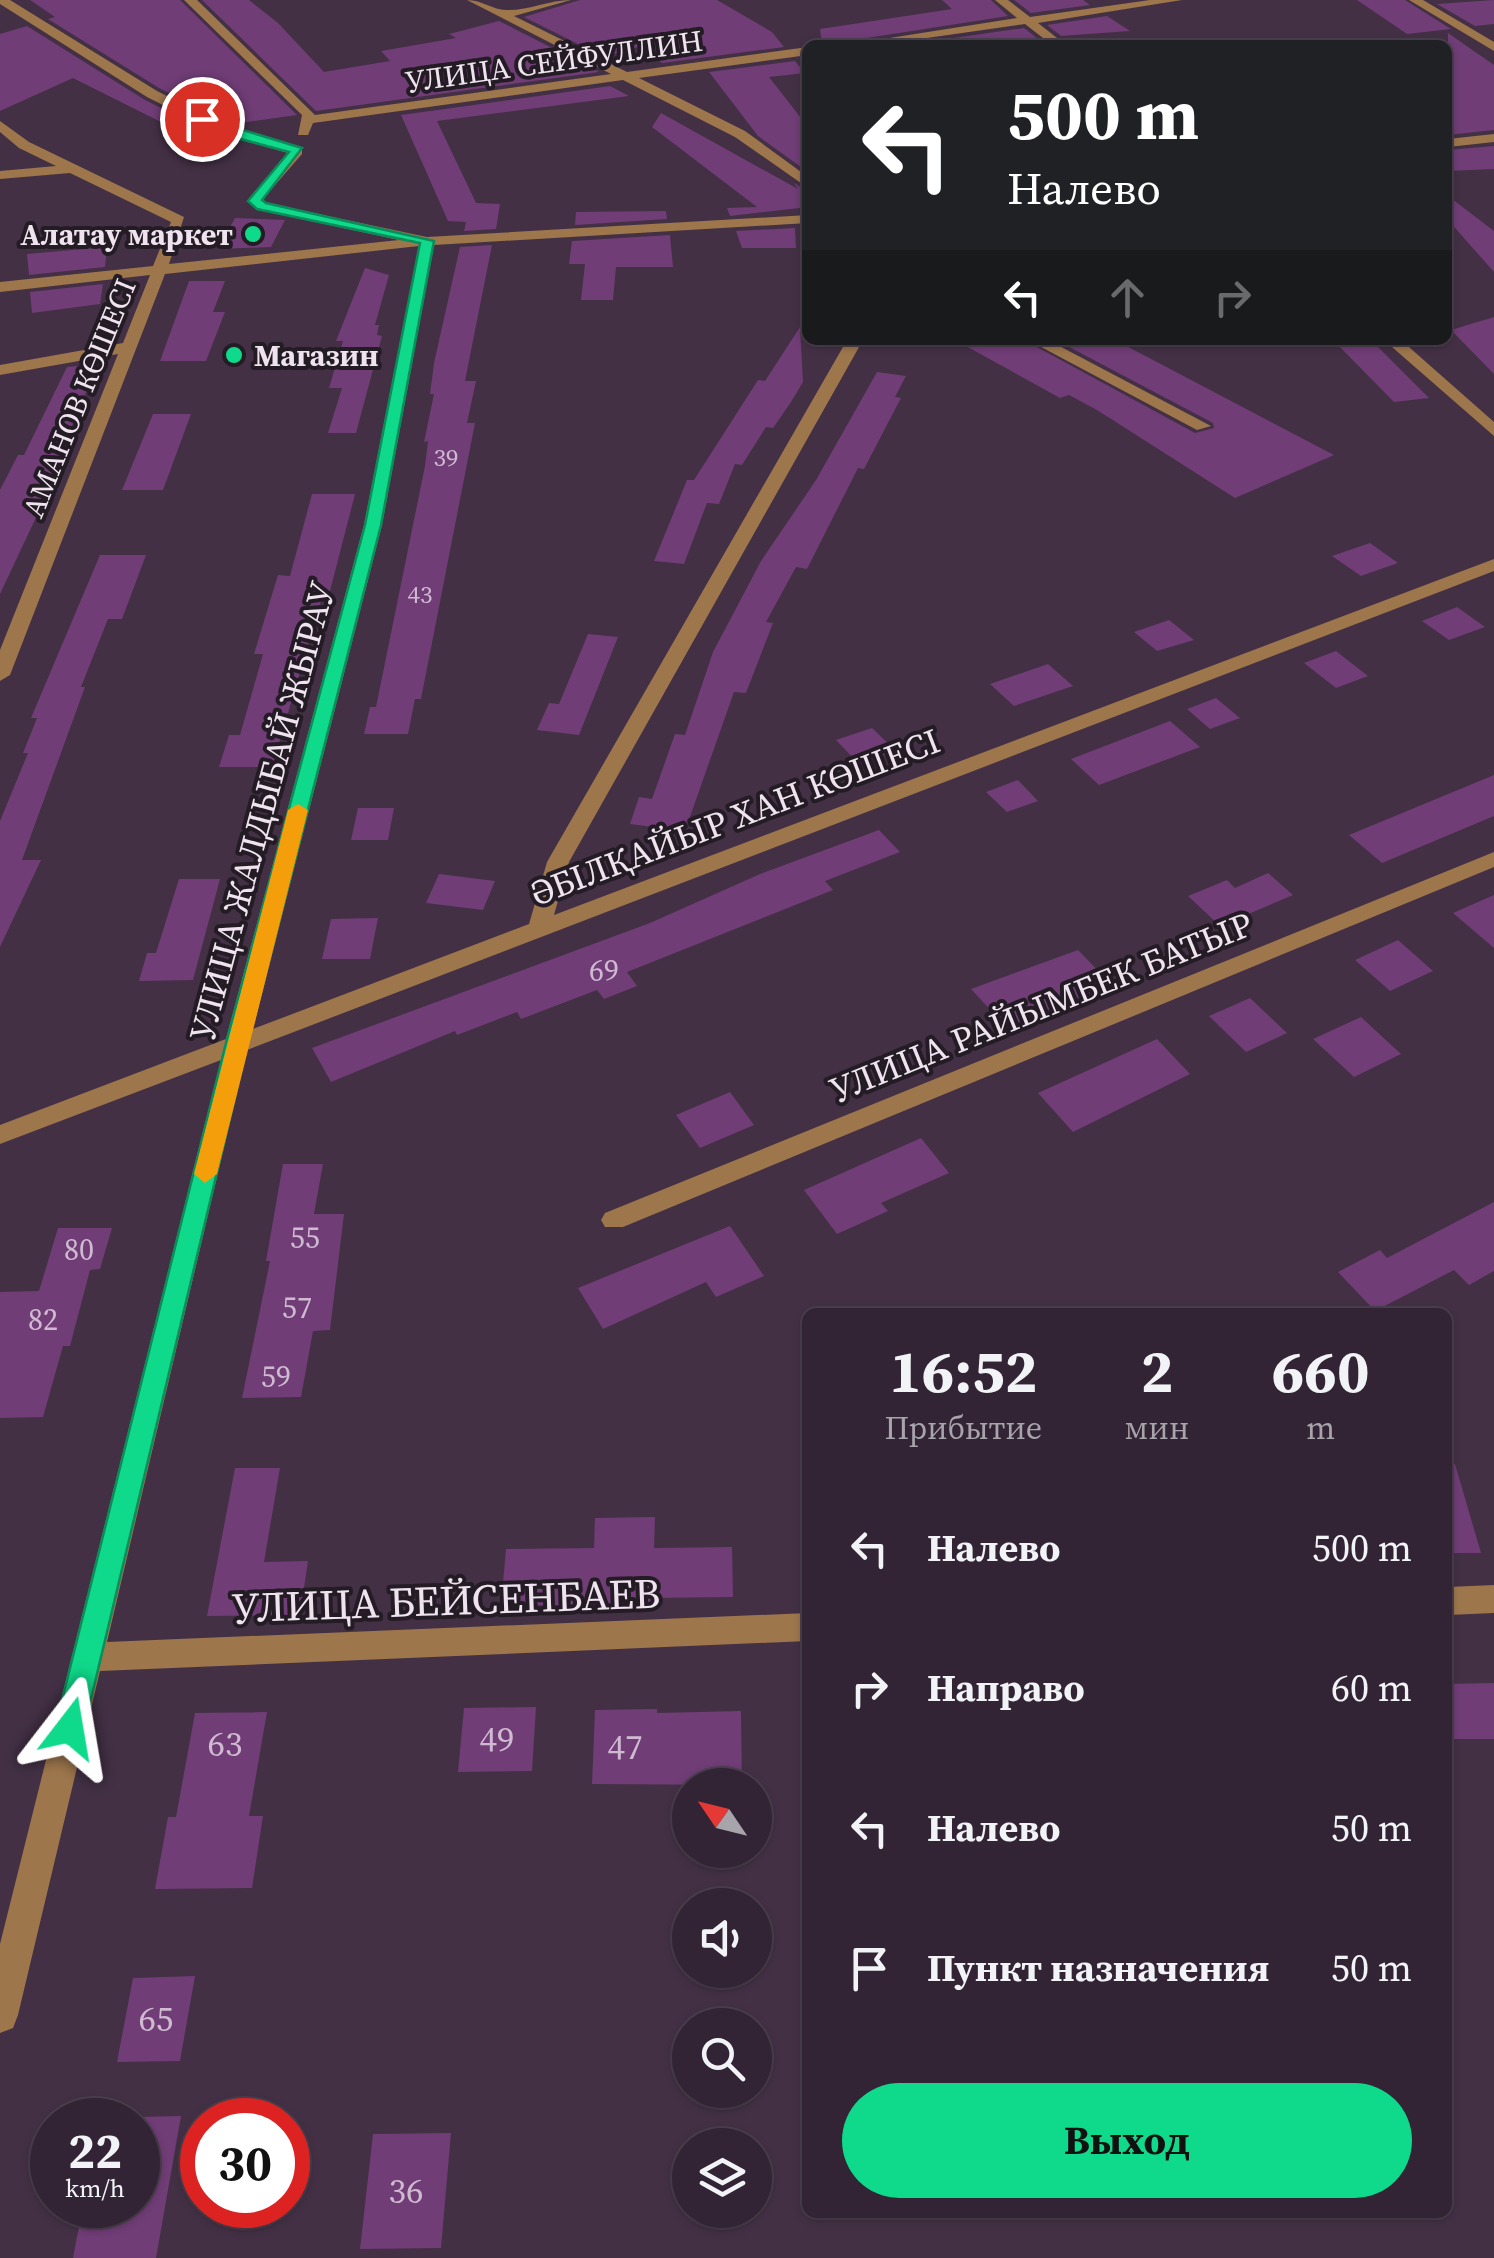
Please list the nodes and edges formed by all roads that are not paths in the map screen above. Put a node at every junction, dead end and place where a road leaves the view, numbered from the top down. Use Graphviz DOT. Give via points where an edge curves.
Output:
graph roads {
  1 [pos="2,0"];
  2 [pos="190,0"];
  3 [pos="472,0"];
  4 [pos="565,0"];
  5 [pos="1001,0"];
  6 [pos="1176,0"];
  7 [pos="1416,0"];
  8 [pos="502,14"];
  9 [pos="1032,20"];
  10 [pos="887,40"];
  11 [pos="1054,40"];
  12 [pos="1494,47"];
  13 [pos="802,52"];
  14 [pos="624,76"];
  15 [pos="307,120"];
  16 [pos="0,125"];
  17 [pos="1494,138"];
  18 [pos="1452,143"];
  19 [pos="298,151"];
  20 [pos="74,169"];
  21 [pos="0,175"];
  22 [pos="802,180"];
  23 [pos="802,219"];
  24 [pos="427,241"];
  25 [pos="159,271"];
  26 [pos="0,287"];
  27 [pos="852,345"];
  28 [pos="1046,345"];
  29 [pos="1398,345"];
  30 [pos="129,348"];
  31 [pos="0,370"];
  32 [pos="1203,426"];
  33 [pos="1494,431"];
  34 [pos="1494,565"];
  35 [pos="0,674"];
  36 [pos="1494,859"];
  37 [pos="540,926"];
  38 [pos="237,1043"];
  39 [pos="0,1135"];
  40 [pos="614,1220"];
  41 [pos="1494,1599"];
  42 [pos="1452,1601"];
  43 [pos="802,1627"];
  44 [pos="87,1657"];
  45 [pos="0,2015"];
  1 -- 19 [label="street" via="167,101 226,131"];
  2 -- 15 [label="street" via="309,114"];
  3 -- 8 [label="street"];
  4 -- 8 [label="street"];
  5 -- 9 [label="street"];
  6 -- 9 [label="street"];
  7 -- 12 [label="street"];
  8 -- 14 [label="street"];
  9 -- 10 [label="street"];
  9 -- 11 [label="street"];
  13 -- 14 [label="street, УЛИЦА СЕЙФУЛЛИН"];
  14 -- 15 [label="street, УЛИЦА СЕЙФУЛЛИН"];
  14 -- 22 [label="street" via="740,134"];
  15 -- 19 [label="street"];
  16 -- 20 [label="street, АМАНОВ КӨШЕСІ"];
  17 -- 18 [label="street"];
  19 -- 24 [label="street" via="254,201"];
  20 -- 21 [label="street"];
  20 -- 25 [label="street, АМАНОВ КӨШЕСІ" via="176,216"];
  23 -- 24 [label="street"];
  24 -- 25 [label="street"];
  24 -- 38 [label="street, УЛИЦА ЖАЛДЫБАЙ ЖЫРАУ" via="373,525"];
  25 -- 26 [label="street"];
  25 -- 30 [label="street, АМАНОВ КӨШЕСІ"];
  27 -- 37 [label="street" via="558,862"];
  28 -- 32 [label="street"];
  29 -- 33 [label="street"];
  30 -- 31 [label="street"];
  30 -- 35 [label="street, АМАНОВ КӨШЕСІ"];
  34 -- 37 [label="street, ӘБІЛҚАЙЫР ХАН КӨШЕСІ"];
  36 -- 40 [label="street, УЛИЦА РАЙЫМБЕК БАТЫР"];
  37 -- 38 [label="street, ӘБІЛҚАЙЫР ХАН КӨШЕСІ"];
  38 -- 39 [label="street, ӘБІЛҚАЙЫР ХАН КӨШЕСІ"];
  38 -- 44 [label="street, УЛИЦА ЖАЛДЫБАЙ ЖЫРАУ"];
  41 -- 42 [label="street"];
  43 -- 44 [label="street, УЛИЦА БЕЙСЕНБАЕВ"];
  44 -- 45 [label="street, УЛИЦА ЖАЛДЫБАЙ ЖЫРАУ"];
}
